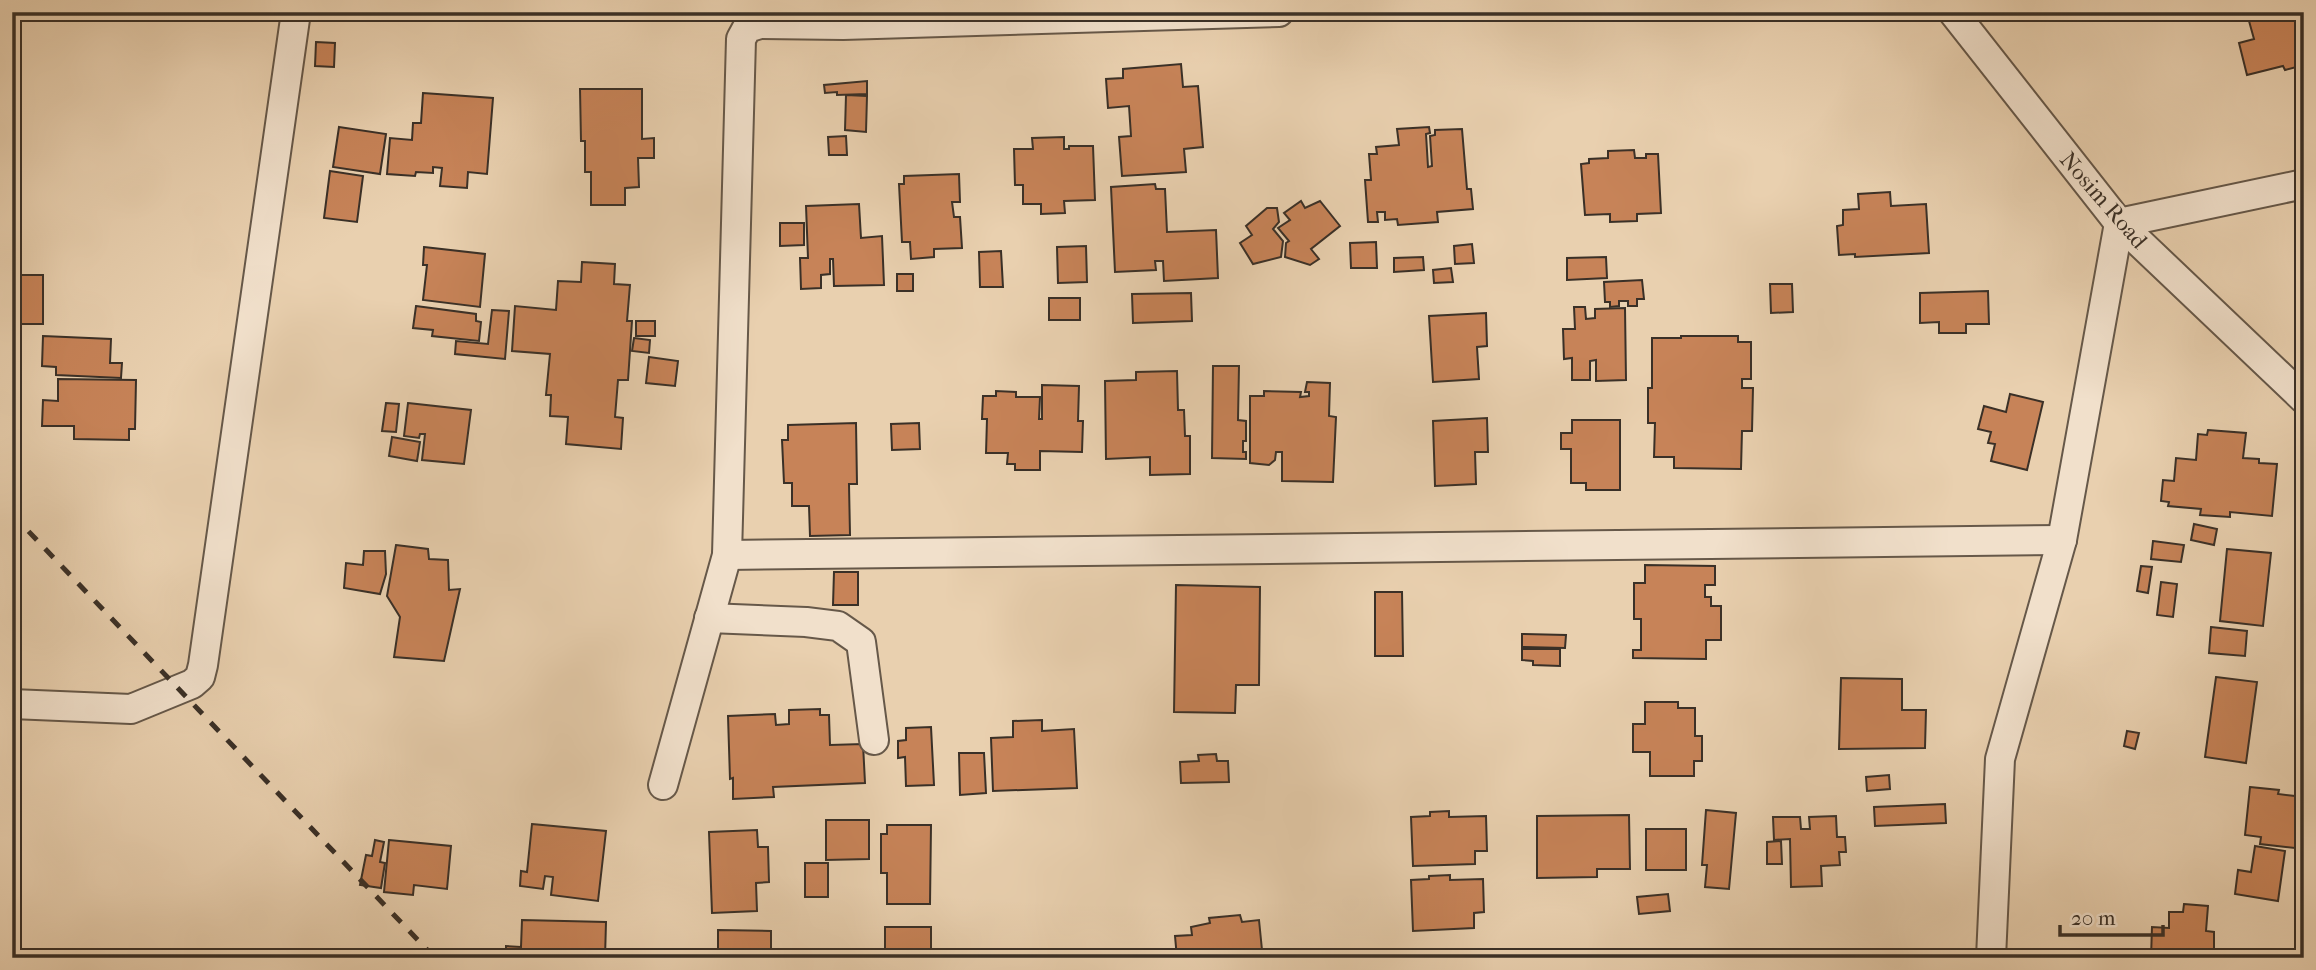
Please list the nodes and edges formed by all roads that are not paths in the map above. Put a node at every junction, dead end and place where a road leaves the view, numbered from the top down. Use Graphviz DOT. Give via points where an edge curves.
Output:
graph roads {
  1 [pos="296,12"];
  2 [pos="1279,12"];
  3 [pos="1953,12"];
  4 [pos="844,19"];
  5 [pos="2304,184"];
  6 [pos="2119,223"];
  7 [pos="2304,399"];
  8 [pos="2062,540"];
  9 [pos="727,555"];
  10 [pos="709,618"];
  11 [pos="12,704"];
  12 [pos="874,740"];
  13 [pos="663,785"];
  14 [pos="1991,958"];
  1 -- 11 [label="street" via="200,677 131,709"];
  2 -- 4 [label="street"];
  3 -- 6 [label="street, Nosim Road"];
  4 -- 9 [label="street" via="760,24 747,28 741,39"];
  5 -- 6 [label="street"];
  6 -- 7 [label="street, Nosim Road"];
  6 -- 8 [label="street"];
  8 -- 9 [label="street"];
  8 -- 14 [label="street" via="2000,760"];
  9 -- 10 [label="street"];
  10 -- 12 [label="street" via="838,626 861,642"];
  10 -- 13 [label="street"];
}
